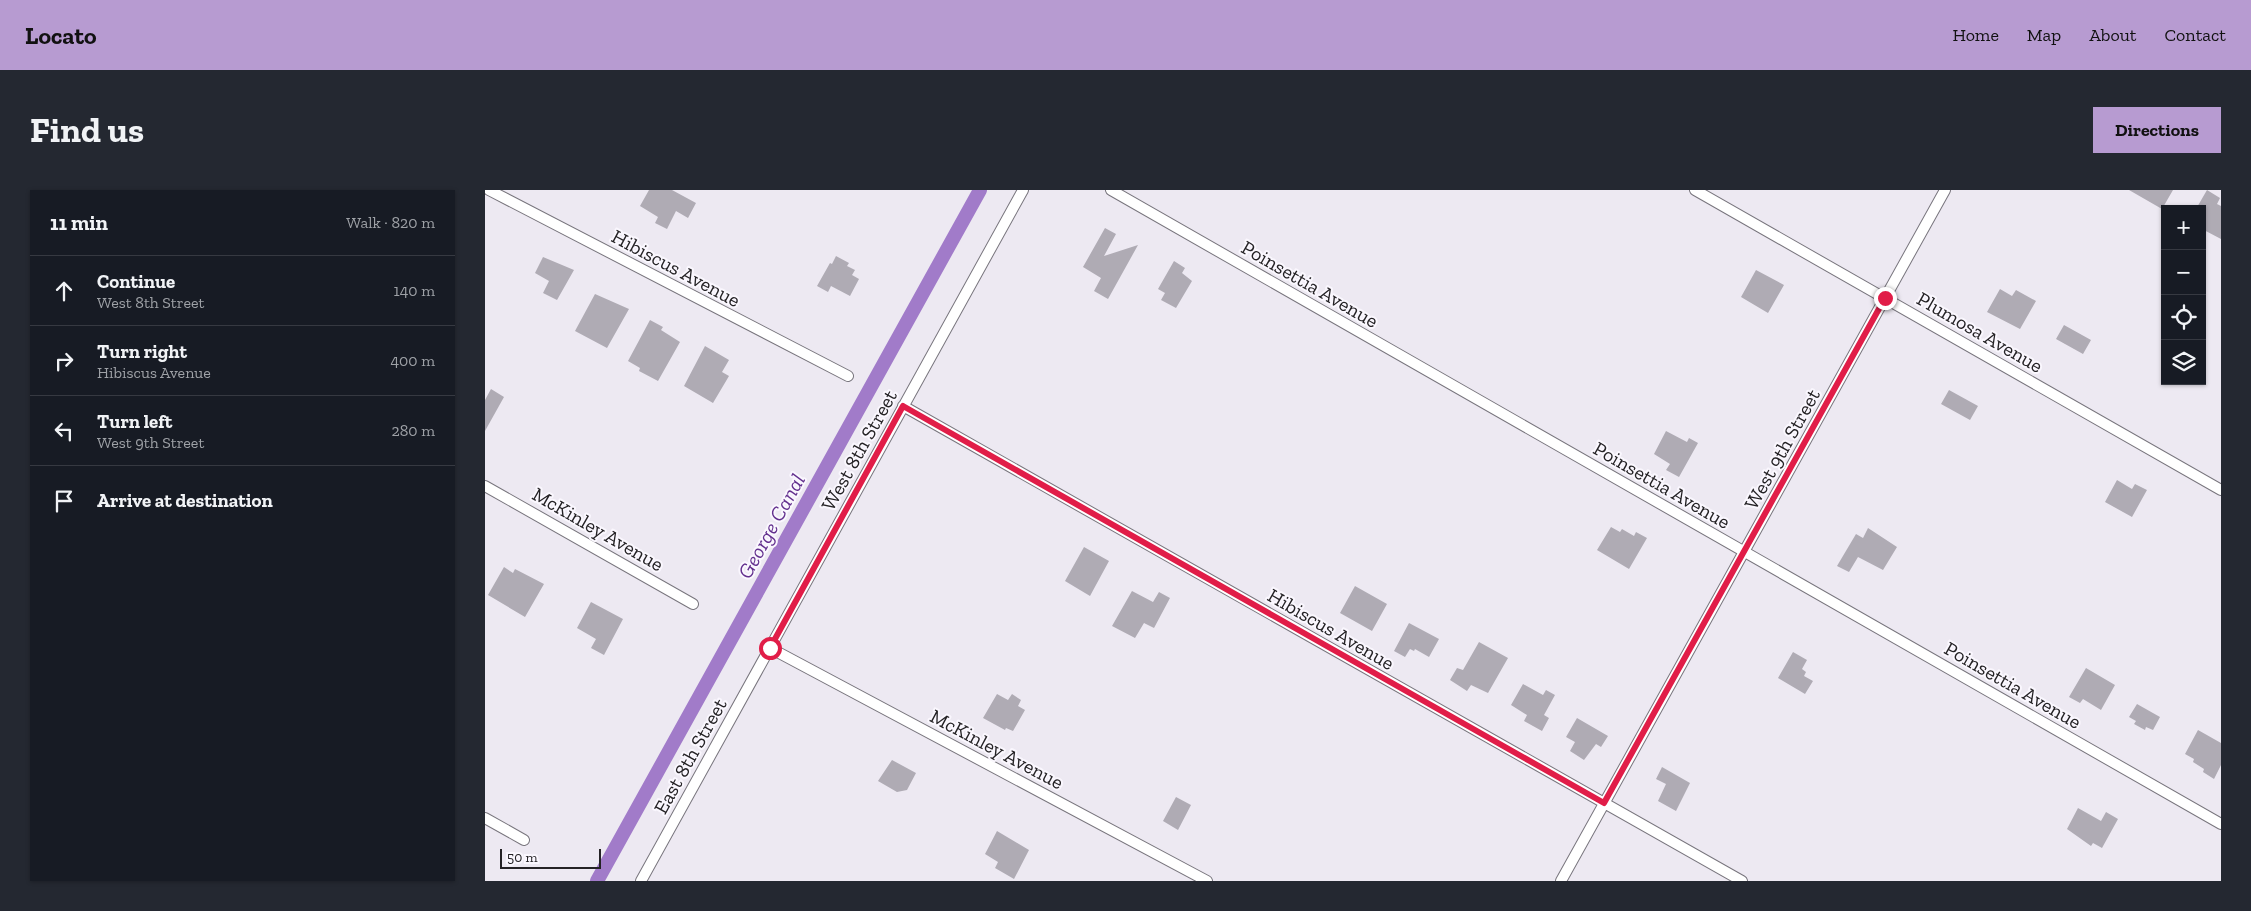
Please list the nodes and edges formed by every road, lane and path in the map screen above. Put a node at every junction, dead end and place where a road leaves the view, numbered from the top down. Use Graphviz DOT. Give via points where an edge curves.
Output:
graph roads {
  1 [pos="489,190"];
  2 [pos="1023,190"];
  3 [pos="1111,190"];
  4 [pos="1695,190"];
  5 [pos="1945,190"];
  6 [pos="1885,298"];
  7 [pos="847,376"];
  8 [pos="903,406"];
  9 [pos="485,486"];
  10 [pos="2221,490"];
  11 [pos="1745,552"];
  12 [pos="693,604"];
  13 [pos="770,648"];
  14 [pos="1604,803"];
  15 [pos="485,818"];
  16 [pos="2221,824"];
  17 [pos="524,840"];
  18 [pos="641,881"];
  19 [pos="1207,881"];
  20 [pos="1561,881"];
  21 [pos="1742,881"];
  1 -- 7 [label="street, Hibiscus Avenue"];
  2 -- 8 [label="street, West 8th Street"];
  3 -- 11 [label="street, Poinsettia Avenue"];
  4 -- 6 [label="street, Plumosa Avenue"];
  5 -- 6 [label="street, West 9th Street"];
  6 -- 10 [label="street, Plumosa Avenue"];
  6 -- 11 [label="street, West 9th Street"];
  8 -- 13 [label="street, West 8th Street"];
  8 -- 14 [label="street, Hibiscus Avenue"];
  9 -- 12 [label="street, McKinley Avenue"];
  11 -- 14 [label="street, West 9th Street"];
  11 -- 16 [label="street, Poinsettia Avenue"];
  13 -- 18 [label="street, East 8th Street"];
  13 -- 19 [label="street, McKinley Avenue"];
  14 -- 20 [label="street, West 9th Street"];
  14 -- 21 [label="street, Hibiscus Avenue"];
  15 -- 17 [label="street"];
}
